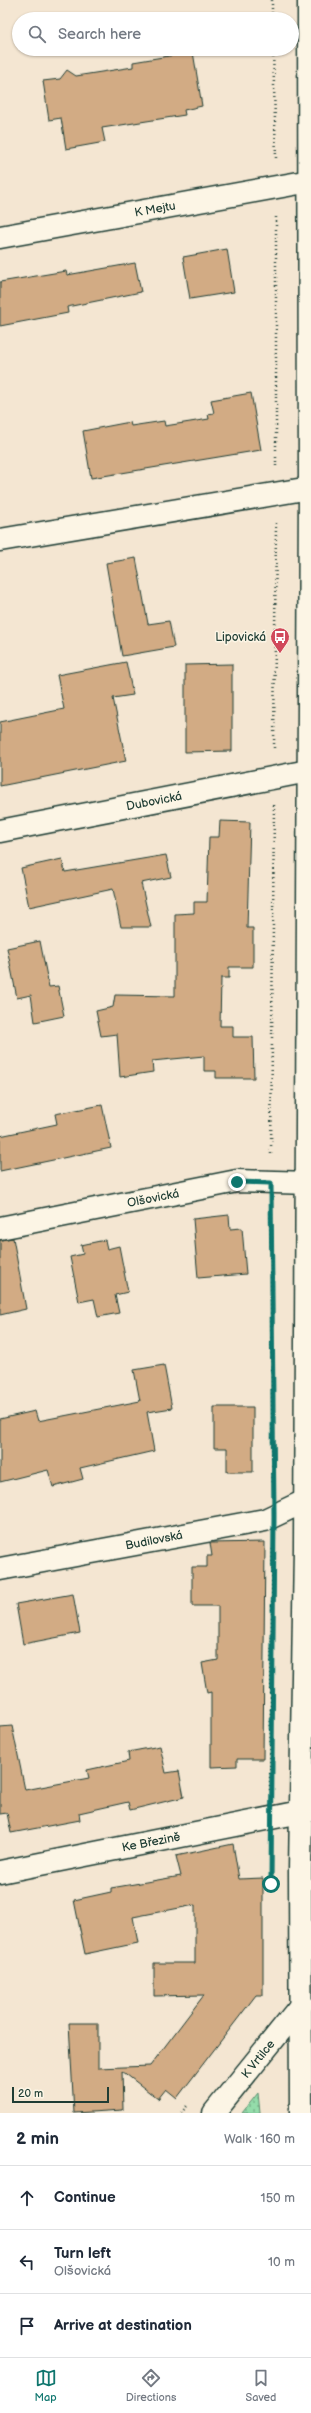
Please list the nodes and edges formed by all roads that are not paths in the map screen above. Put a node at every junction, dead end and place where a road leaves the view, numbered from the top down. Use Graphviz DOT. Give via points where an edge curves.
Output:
graph roads {
  1 [pos="309,0"];
  2 [pos="310,181"];
  3 [pos="0,237"];
  4 [pos="310,488"];
  5 [pos="0,540"];
  6 [pos="308,771"];
  7 [pos="0,831"];
  8 [pos="310,892"];
  9 [pos="309,1183"];
  10 [pos="0,1228"];
  11 [pos="308,1500"];
  12 [pos="0,1569"];
  13 [pos="306,1811"];
  14 [pos="0,1872"];
  15 [pos="302,2004"];
  16 [pos="214,2113"];
  17 [pos="301,2113"];
  1 -- 2 [label="street"];
  2 -- 3 [label="street, K Mejtu"];
  2 -- 4 [label="street"];
  4 -- 5 [label="street"];
  4 -- 6 [label="street"];
  6 -- 7 [label="street, Dubovická"];
  6 -- 8 [label="street"];
  8 -- 9 [label="street"];
  9 -- 10 [label="street, Olšovická" via="237,1182"];
  9 -- 11 [label="street"];
  11 -- 12 [label="street, Budilovská" via="265,1520"];
  11 -- 13 [label="street"];
  13 -- 14 [label="street, Ke Březině"];
  13 -- 15 [label="street"];
  15 -- 16 [label="street, K Vrtilce"];
  15 -- 17 [label="street"];
}
